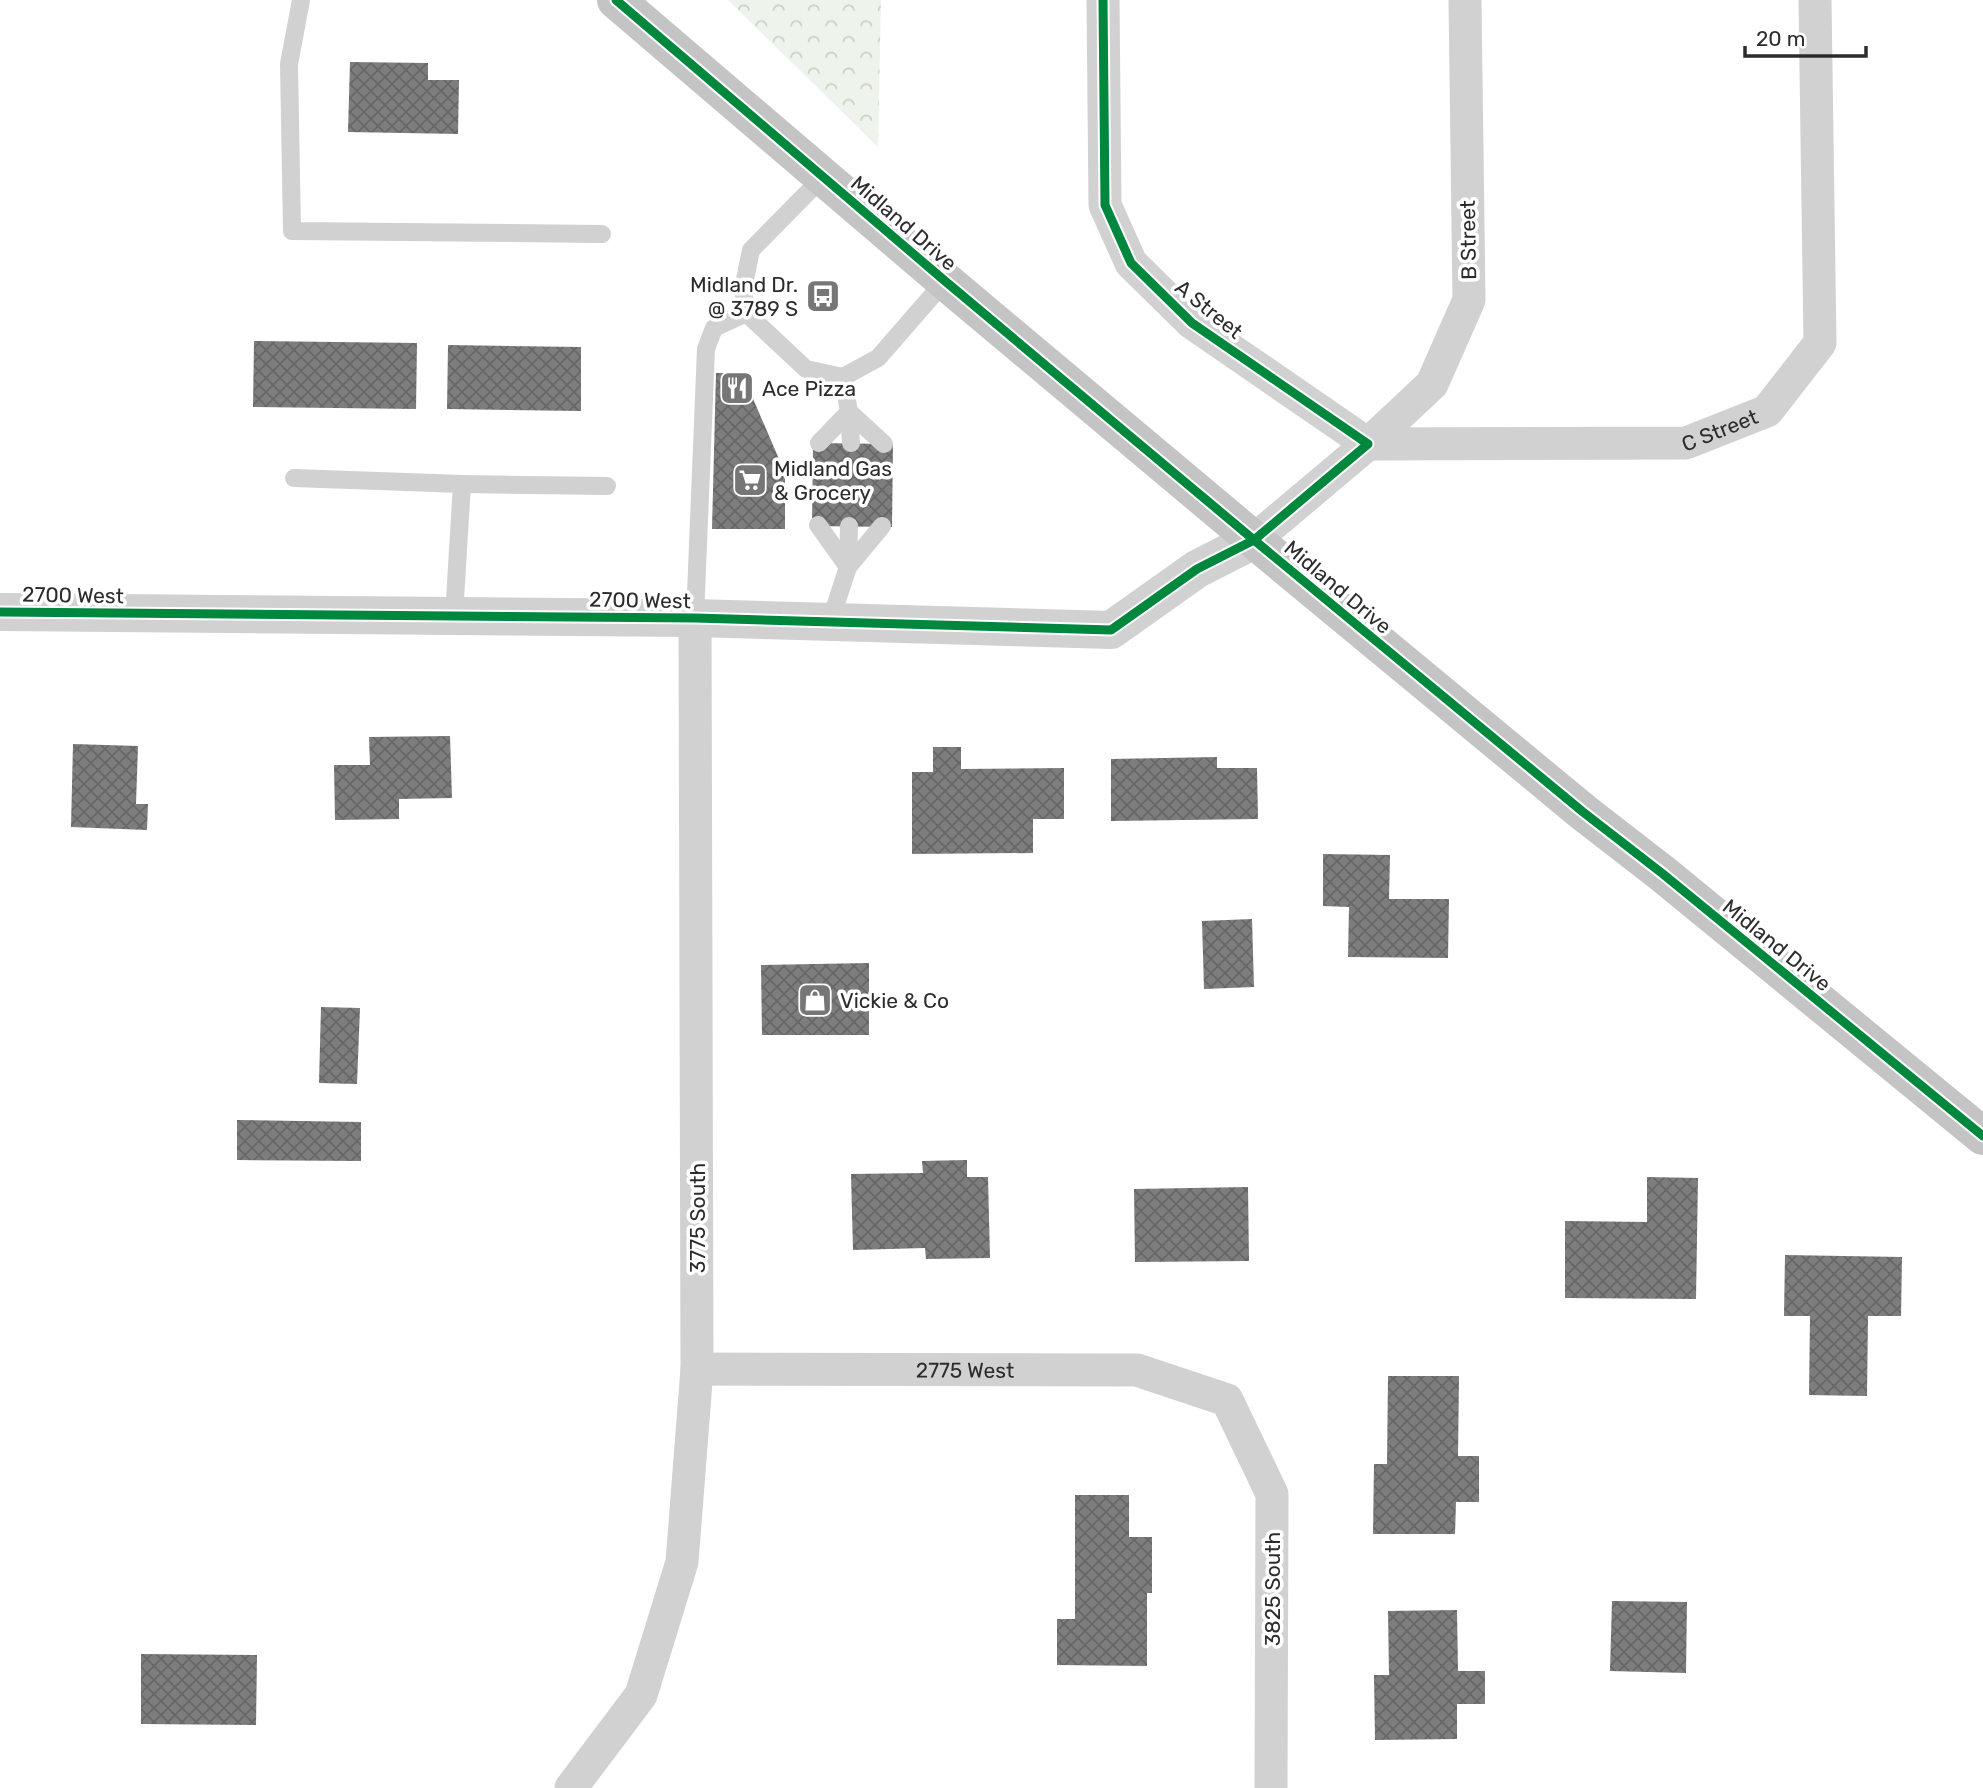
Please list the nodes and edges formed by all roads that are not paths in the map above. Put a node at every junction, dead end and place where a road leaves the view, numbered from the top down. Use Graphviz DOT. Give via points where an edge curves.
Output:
graph roads {
  1 [pos="301,0"];
  2 [pos="616,0"];
  3 [pos="1103,0"];
  4 [pos="1465,0"];
  5 [pos="1815,0"];
  6 [pos="823,177"];
  7 [pos="602,234"];
  8 [pos="945,281"];
  9 [pos="746,313"];
  10 [pos="843,377"];
  11 [pos="849,412"];
  12 [pos="819,443"];
  13 [pos="851,443"];
  14 [pos="884,444"];
  15 [pos="1368,444"];
  16 [pos="294,478"];
  17 [pos="462,484"];
  18 [pos="607,486"];
  19 [pos="818,525"];
  20 [pos="849,526"];
  21 [pos="881,526"];
  22 [pos="1254,540"];
  23 [pos="848,567"];
  24 [pos="0,612"];
  25 [pos="454,616"];
  26 [pos="695,618"];
  27 [pos="830,622"];
  28 [pos="1983,1136"];
  29 [pos="698,1369"];
  30 [pos="1227,1399"];
  31 [pos="571,1788"];
  32 [pos="1271,1788"];
  1 -- 7 [label="lane" via="289,64 292,231"];
  2 -- 6 [label="main road, Midland Drive"];
  3 -- 15 [label="street, A Street" via="1104,205 1131,262 1192,323"];
  4 -- 15 [label="street, B Street" via="1469,300 1432,384"];
  5 -- 15 [label="street, C Street" via="1820,343 1767,411 1686,443"];
  6 -- 8 [label="main road, Midland Drive"];
  6 -- 9 [label="lane" via="751,250 743,289"];
  8 -- 10 [label="lane" via="878,358"];
  8 -- 22 [label="main road, Midland Drive"];
  9 -- 10 [label="lane" via="806,369"];
  9 -- 26 [label="lane" via="714,328 706,349"];
  10 -- 11 [label="lane"];
  11 -- 12 [label="lane"];
  11 -- 13 [label="lane"];
  11 -- 14 [label="lane"];
  15 -- 22 [label="street"];
  16 -- 17 [label="lane"];
  17 -- 18 [label="lane"];
  17 -- 25 [label="lane"];
  19 -- 23 [label="lane"];
  20 -- 23 [label="lane"];
  21 -- 23 [label="lane"];
  22 -- 27 [label="street, 2700 West" via="1196,569 1111,630"];
  22 -- 28 [label="main road, Midland Drive"];
  23 -- 27 [label="lane"];
  24 -- 25 [label="street, 2700 West"];
  25 -- 26 [label="street, 2700 West"];
  26 -- 27 [label="street, 2700 West"];
  26 -- 29 [label="street, 3775 South"];
  29 -- 30 [label="street, 2775 West" via="1137,1370"];
  29 -- 31 [label="street, 3775 South" via="682,1562 641,1695"];
  30 -- 32 [label="street, 3825 South" via="1272,1494"];
}
